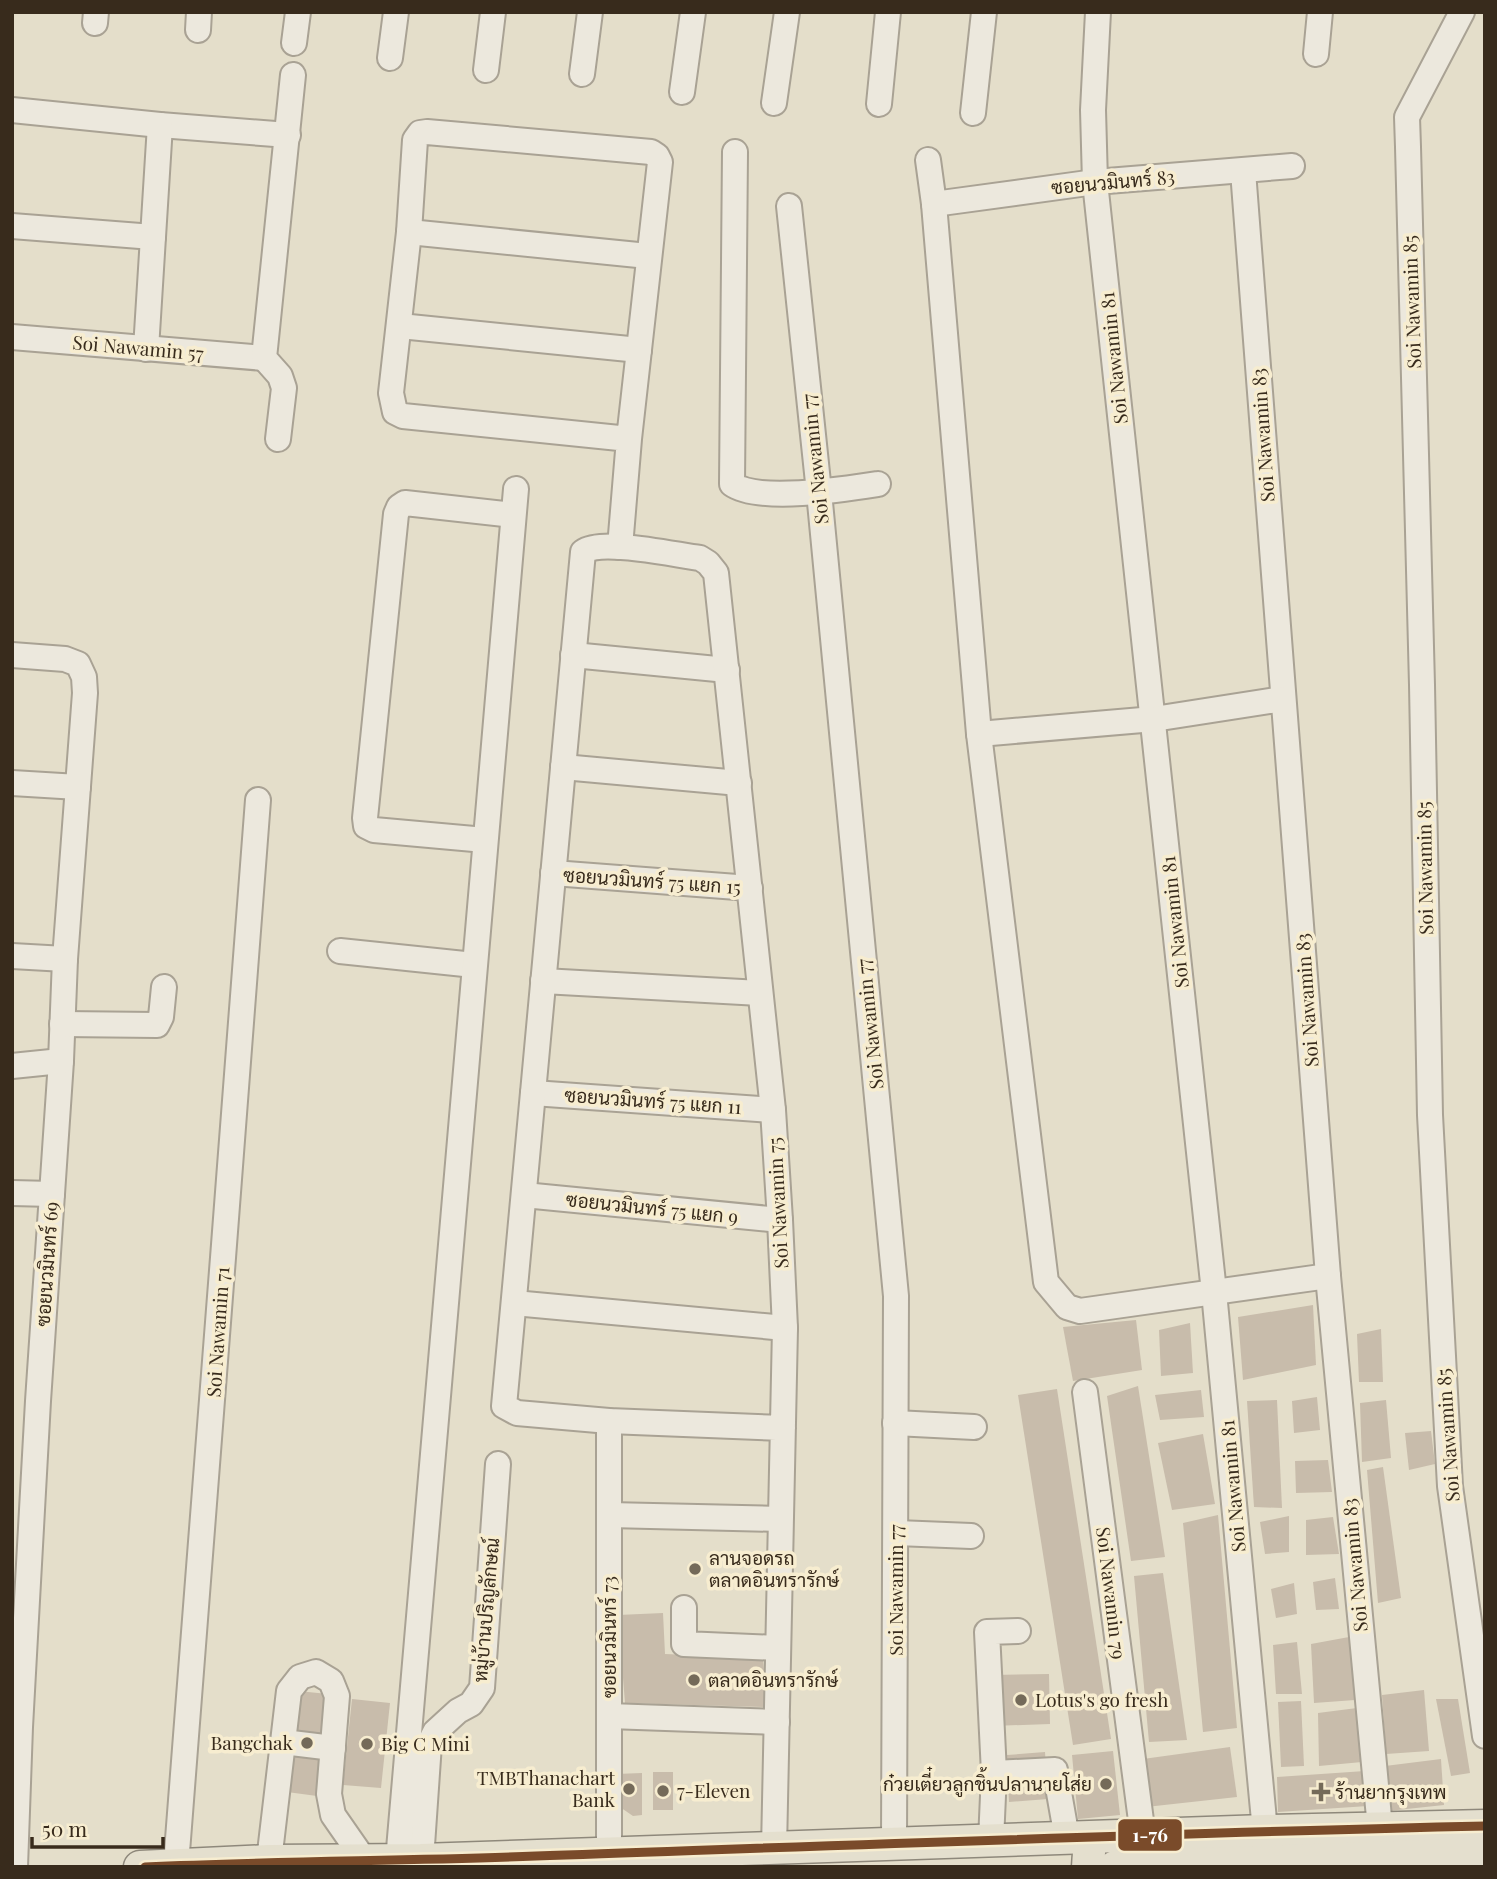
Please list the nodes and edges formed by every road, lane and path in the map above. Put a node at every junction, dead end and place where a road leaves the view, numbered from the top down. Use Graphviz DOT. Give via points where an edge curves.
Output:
graph roads {
  1 [pos="298,12"];
  2 [pos="396,12"];
  3 [pos="493,12"];
  4 [pos="590,12"];
  5 [pos="692,12"];
  6 [pos="787,12"];
  7 [pos="888,12"];
  8 [pos="984,12"];
  9 [pos="1098,12"];
  10 [pos="1320,12"];
  11 [pos="1462,12"];
  12 [pos="294,43"];
  13 [pos="1316,54"];
  14 [pos="390,58"];
  15 [pos="485,70"];
  16 [pos="582,74"];
  17 [pos="293,75"];
  18 [pos="682,92"];
  19 [pos="774,103"];
  20 [pos="879,104"];
  21 [pos="12,110"];
  22 [pos="972,113"];
  23 [pos="160,125"];
  24 [pos="288,135"];
  25 [pos="735,152"];
  26 [pos="928,160"];
  27 [pos="1292,166"];
  28 [pos="1243,172"];
  29 [pos="1095,182"];
  30 [pos="934,204"];
  31 [pos="789,206"];
  32 [pos="12,226"];
  33 [pos="409,232"];
  34 [pos="153,237"];
  35 [pos="648,256"];
  36 [pos="400,326"];
  37 [pos="12,337"];
  38 [pos="146,349"];
  39 [pos="639,350"];
  40 [pos="264,358"];
  41 [pos="278,439"];
  42 [pos="629,439"];
  43 [pos="878,484"];
  44 [pos="516,489"];
  45 [pos="819,492"];
  46 [pos="513,515"];
  47 [pos="620,547"];
  48 [pos="12,655"];
  49 [pos="573,655"];
  50 [pos="727,670"];
  51 [pos="1283,699"];
  52 [pos="1154,719"];
  53 [pos="979,734"];
  54 [pos="563,767"];
  55 [pos="12,783"];
  56 [pos="739,783"];
  57 [pos="78,788"];
  58 [pos="258,800"];
  59 [pos="485,840"];
  60 [pos="553,873"];
  61 [pos="750,888"];
  62 [pos="340,951"];
  63 [pos="12,956"];
  64 [pos="65,959"];
  65 [pos="474,965"];
  66 [pos="543,981"];
  67 [pos="164,987"];
  68 [pos="760,993"];
  69 [pos="62,1024"];
  70 [pos="61,1061"];
  71 [pos="12,1066"];
  72 [pos="533,1093"];
  73 [pos="773,1110"];
  74 [pos="12,1193"];
  75 [pos="52,1194"];
  76 [pos="524,1195"];
  77 [pos="780,1220"];
  78 [pos="1328,1276"];
  79 [pos="1214,1292"];
  80 [pos="514,1303"];
  81 [pos="785,1328"];
  82 [pos="1085,1392"];
  83 [pos="609,1421"];
  84 [pos="895,1423"];
  85 [pos="974,1427"];
  86 [pos="783,1428"];
  87 [pos="498,1464"];
  88 [pos="610,1515"];
  89 [pos="780,1519"];
  90 [pos="897,1533"];
  91 [pos="971,1536"];
  92 [pos="684,1608"];
  93 [pos="1018,1631"];
  94 [pos="777,1648"];
  95 [pos="609,1716"];
  96 [pos="777,1722"];
  97 [pos="1485,1735"];
  98 [pos="283,1742"];
  99 [pos="333,1748"];
  100 [pos="994,1773"];
  101 [pos="1485,1826"];
  102 [pos="1380,1828"];
  103 [pos="1143,1836"];
  104 [pos="991,1841"];
  105 [pos="894,1844"];
  106 [pos="1081,1848"];
  107 [pos="774,1849"];
  108 [pos="609,1853"];
  109 [pos="1271,1853"];
  110 [pos="1485,1854"];
  111 [pos="269,1861"];
  112 [pos="365,1861"];
  113 [pos="410,1861"];
  114 [pos="1454,1861"];
  115 [pos="176,1865"];
  116 [pos="1152,1866"];
  117 [pos="16,1867"];
  118 [pos="140,1867"];
  119 [pos="1115,1867"];
  1 -- 12 [label="street"];
  2 -- 14 [label="street"];
  3 -- 15 [label="street"];
  4 -- 16 [label="street"];
  5 -- 18 [label="street"];
  6 -- 19 [label="street"];
  7 -- 20 [label="street"];
  8 -- 22 [label="street"];
  9 -- 29 [label="street, Soi Nawamin 81"];
  10 -- 13 [label="street"];
  11 -- 97 [label="street, Soi Nawamin 85" via="1408,117 1408,147 1430,1115 1450,1486"];
  17 -- 24 [label="street"];
  21 -- 23 [label="street"];
  23 -- 24 [label="street"];
  23 -- 34 [label="street"];
  24 -- 40 [label="street"];
  25 -- 45 [label="street" via="732,484 743,491"];
  26 -- 30 [label="street"];
  27 -- 28 [label="street, ซอยนวมินทร์ 83"];
  28 -- 29 [label="street, ซอยนวมินทร์ 83"];
  28 -- 51 [label="street, Soi Nawamin 83"];
  29 -- 30 [label="street, ซอยนวมินทร์ 83"];
  29 -- 52 [label="street, Soi Nawamin 81"];
  30 -- 53 [label="street"];
  31 -- 45 [label="street, Soi Nawamin 77"];
  32 -- 34 [label="street"];
  33 -- 35 [label="street"];
  33 -- 35 [label="street" via="415,140 420,133 651,152 660,162"];
  33 -- 36 [label="street"];
  34 -- 38 [label="street"];
  35 -- 39 [label="street"];
  36 -- 39 [label="street"];
  36 -- 42 [label="street" via="391,404 402,416"];
  37 -- 38 [label="street, Soi Nawamin 57"];
  38 -- 40 [label="street, Soi Nawamin 57"];
  39 -- 42 [label="street"];
  40 -- 41 [label="street" via="284,388"];
  42 -- 47 [label="street"];
  43 -- 45 [label="street"];
  44 -- 46 [label="street"];
  45 -- 84 [label="street, Soi Nawamin 77" via="896,1296"];
  46 -- 59 [label="street"];
  46 -- 59 [label="street" via="405,503 398,507 365,818 366,826 374,830"];
  47 -- 49 [label="street" via="591,546 583,552"];
  47 -- 50 [label="street, Soi Nawamin 75" via="701,558 716,573"];
  48 -- 57 [label="street, ซอยนวมินทร์ 69" via="78,664 85,693"];
  49 -- 50 [label="street"];
  49 -- 54 [label="street"];
  50 -- 56 [label="street, Soi Nawamin 75"];
  51 -- 52 [label="street"];
  51 -- 78 [label="street, Soi Nawamin 83"];
  52 -- 53 [label="street"];
  52 -- 79 [label="street, Soi Nawamin 81"];
  53 -- 79 [label="street" via="1046,1282 1067,1307 1080,1311"];
  54 -- 56 [label="street"];
  54 -- 60 [label="street"];
  55 -- 57 [label="street"];
  56 -- 61 [label="street, Soi Nawamin 75"];
  57 -- 64 [label="street, ซอยนวมินทร์ 69"];
  58 -- 115 [label="street, Soi Nawamin 71"];
  59 -- 65 [label="street"];
  60 -- 61 [label="street, ซอยนวมินทร์ 75 แยก 15"];
  60 -- 66 [label="street"];
  61 -- 68 [label="street, Soi Nawamin 75"];
  62 -- 65 [label="street"];
  63 -- 64 [label="street"];
  64 -- 69 [label="street, ซอยนวมินทร์ 69"];
  65 -- 113 [label="street"];
  66 -- 68 [label="street"];
  66 -- 72 [label="street"];
  67 -- 69 [label="street" via="157,1025"];
  68 -- 73 [label="street, Soi Nawamin 75"];
  69 -- 70 [label="street, ซอยนวมินทร์ 69"];
  70 -- 71 [label="street"];
  70 -- 75 [label="street, ซอยนวมินทร์ 69"];
  72 -- 73 [label="street, ซอยนวมินทร์ 75 แยก 11"];
  72 -- 76 [label="street"];
  73 -- 77 [label="street, Soi Nawamin 75"];
  74 -- 75 [label="street"];
  75 -- 117 [label="street, ซอยนวมินทร์ 69"];
  76 -- 77 [label="street, ซอยนวมินทร์ 75 แยก 9"];
  76 -- 80 [label="street"];
  77 -- 81 [label="street, Soi Nawamin 75"];
  78 -- 79 [label="street"];
  78 -- 102 [label="street, Soi Nawamin 83"];
  79 -- 109 [label="street, Soi Nawamin 81"];
  80 -- 81 [label="street"];
  80 -- 83 [label="street" via="504,1406 517,1413"];
  81 -- 86 [label="street, Soi Nawamin 75"];
  82 -- 103 [label="street, Soi Nawamin 79"];
  83 -- 86 [label="street"];
  83 -- 88 [label="street, ซอยนวมินทร์ 73"];
  84 -- 85 [label="street"];
  84 -- 90 [label="street, Soi Nawamin 77"];
  86 -- 89 [label="street, Soi Nawamin 75"];
  87 -- 113 [label="street, หมู่บ้านปริญลักษณ์" via="482,1688 471,1704 435,1732 429,1744"];
  88 -- 89 [label="street"];
  88 -- 95 [label="street, ซอยนวมินทร์ 73"];
  89 -- 94 [label="street, Soi Nawamin 75"];
  90 -- 91 [label="street"];
  90 -- 105 [label="street, Soi Nawamin 77"];
  92 -- 94 [label="street" via="684,1644"];
  93 -- 100 [label="street" via="987,1632"];
  94 -- 96 [label="street, Soi Nawamin 75"];
  95 -- 96 [label="street"];
  95 -- 108 [label="street, ซอยนวมินทร์ 73"];
  96 -- 107 [label="street, Soi Nawamin 75"];
  98 -- 99 [label="street"];
  98 -- 99 [label="street" via="289,1691 300,1677 316,1672 331,1681 337,1696"];
  98 -- 111 [label="street"];
  99 -- 112 [label="street" via="329,1794 333,1815"];
  100 -- 104 [label="street"];
  100 -- 106 [label="street" via="1055,1770"];
  101 -- 102 [label="main road"];
  102 -- 109 [label="main road"];
  103 -- 106 [label="main road"];
  103 -- 109 [label="main road"];
  104 -- 105 [label="main road"];
  104 -- 106 [label="main road"];
  105 -- 107 [label="main road"];
  107 -- 108 [label="main road"];
  108 -- 113 [label="main road"];
  109 -- 114 [label="main road"];
  109 -- 116 [label="main road"];
  110 -- 114 [label="main road"];
  111 -- 112 [label="main road"];
  111 -- 115 [label="main road"];
  112 -- 113 [label="main road"];
  115 -- 118 [label="main road"];
  116 -- 119 [label="main road"];
}
